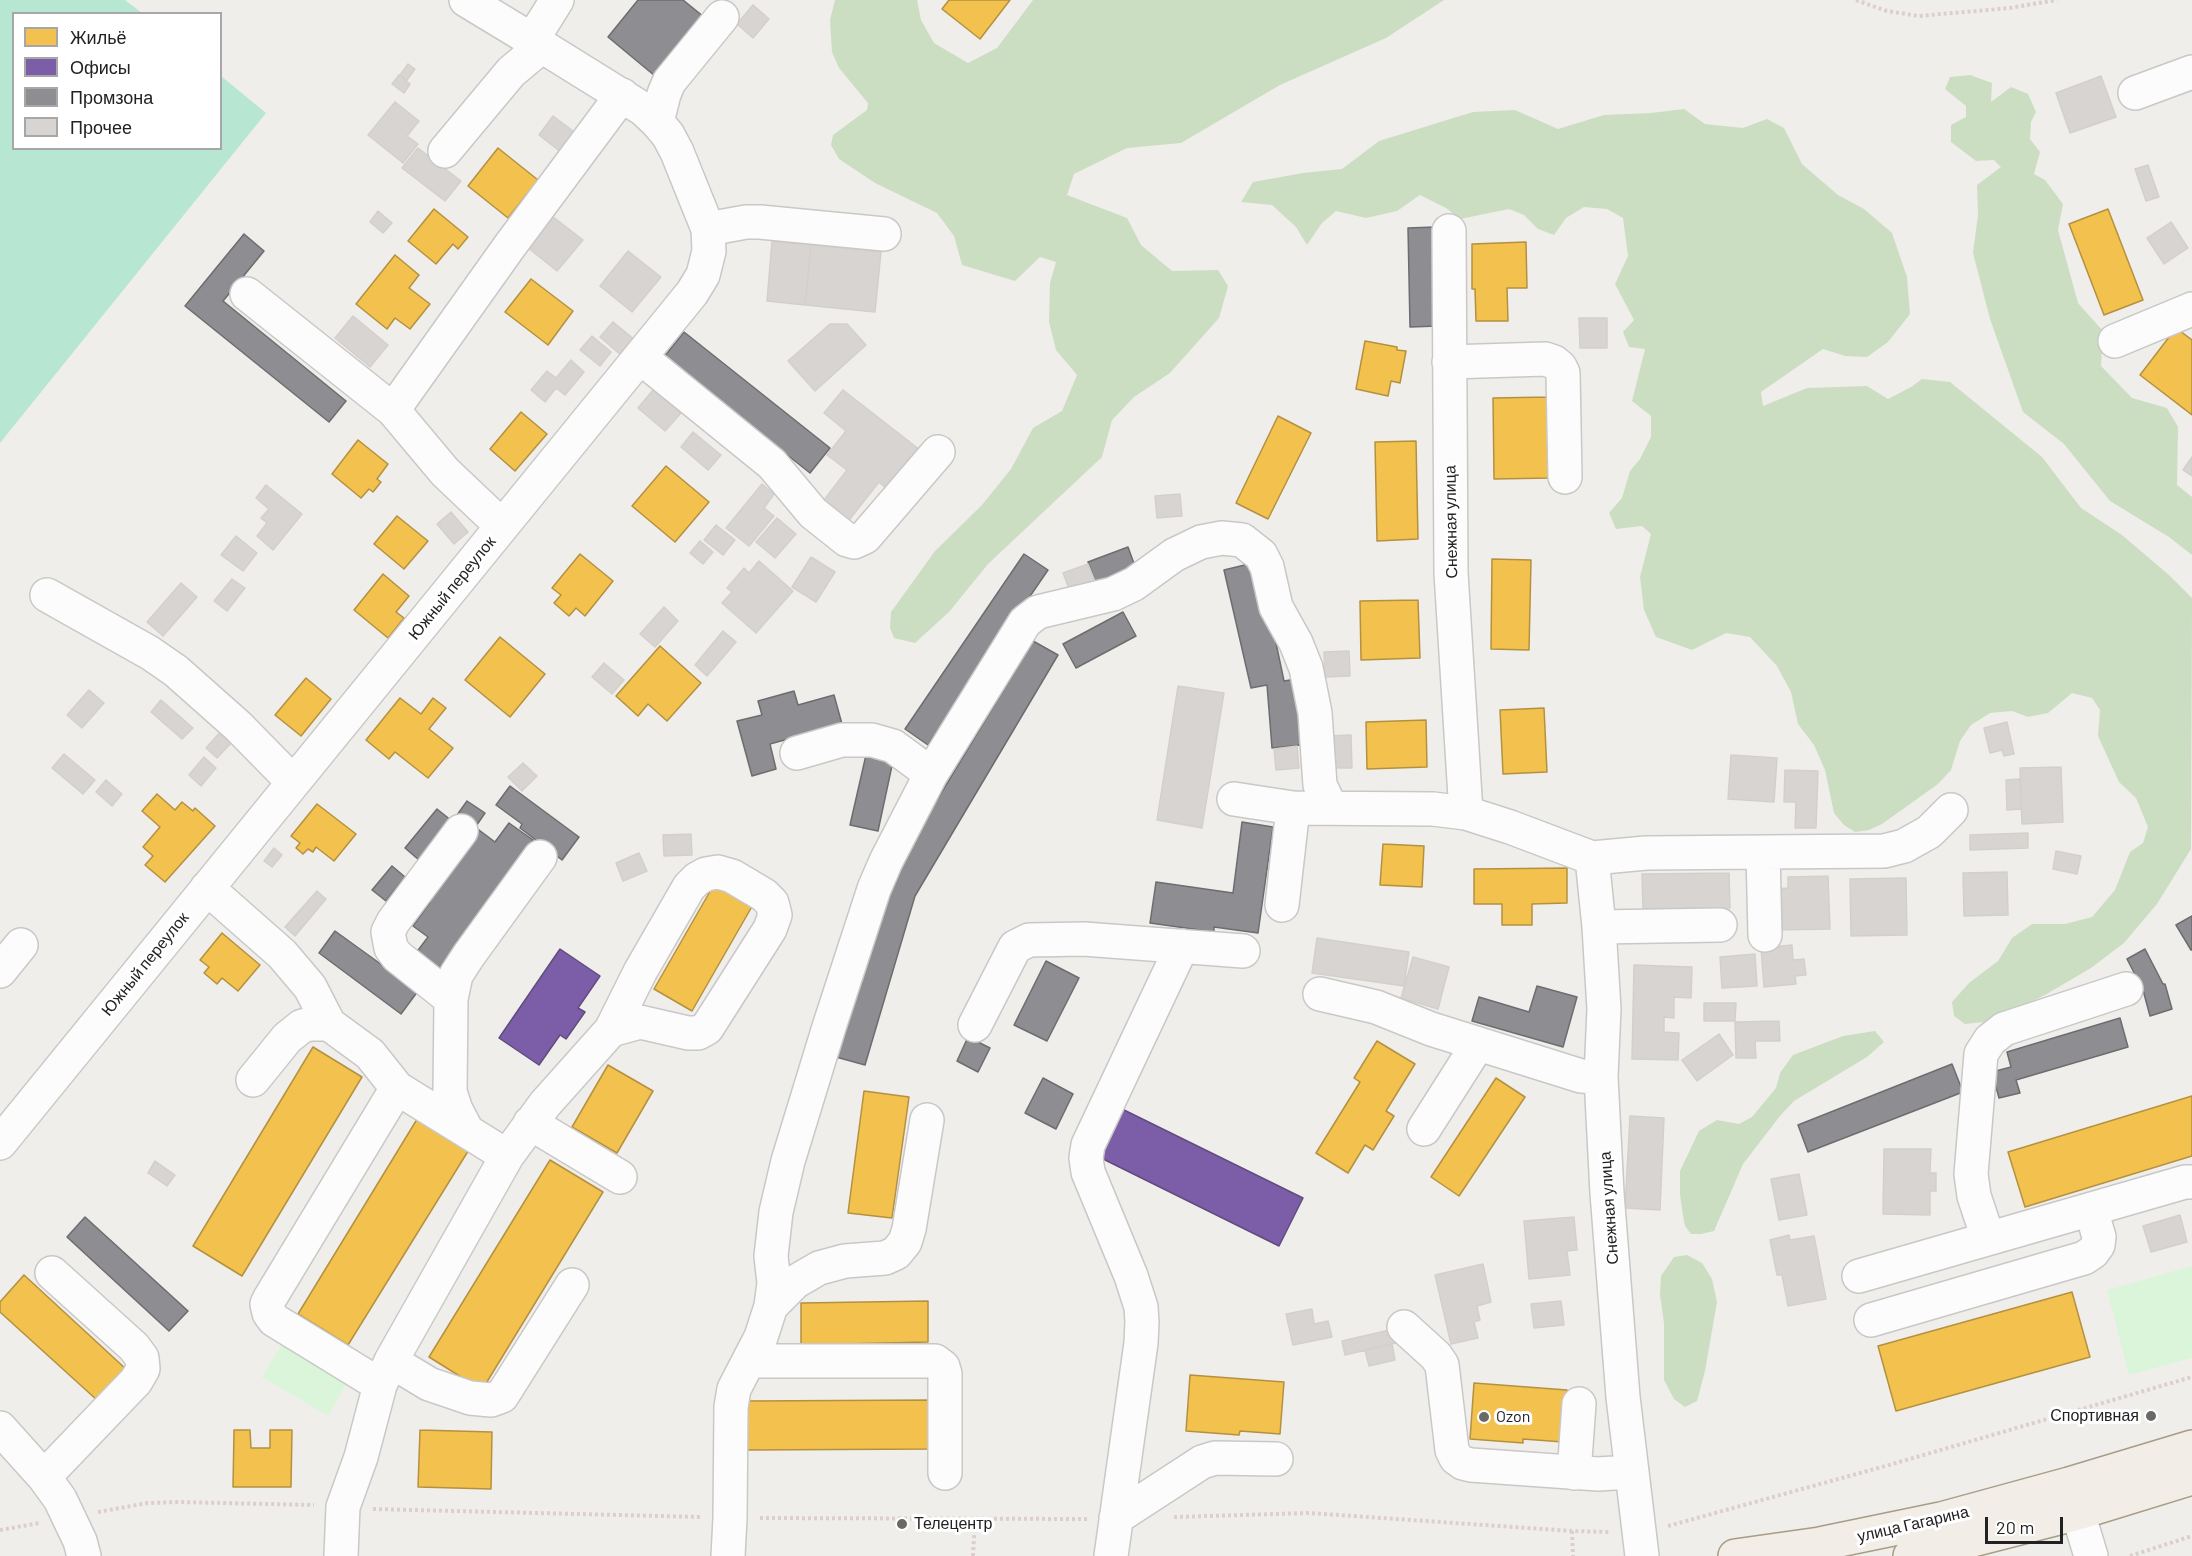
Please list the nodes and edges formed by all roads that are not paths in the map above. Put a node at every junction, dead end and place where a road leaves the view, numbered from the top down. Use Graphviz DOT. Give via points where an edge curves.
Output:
graph roads {
  1 [pos="466,0"];
  2 [pos="557,0"];
  3 [pos="508,11"];
  4 [pos="722,17"];
  5 [pos="537,43"];
  6 [pos="2192,72"];
  7 [pos="2135,93"];
  8 [pos="622,95"];
  9 [pos="657,122"];
  10 [pos="445,151"];
  11 [pos="708,229"];
  12 [pos="1449,231"];
  13 [pos="884,234"];
  14 [pos="247,294"];
  15 [pos="2192,309"];
  16 [pos="2115,342"];
  17 [pos="640,357"];
  18 [pos="1449,362"];
  19 [pos="393,410"];
  20 [pos="938,452"];
  21 [pos="1565,477"];
  22 [pos="502,526"];
  23 [pos="47,595"];
  24 [pos="797,753"];
  25 [pos="931,774"];
  26 [pos="293,782"];
  27 [pos="1234,799"];
  28 [pos="1293,808"];
  29 [pos="1331,808"];
  30 [pos="1951,810"];
  31 [pos="1466,813"];
  32 [pos="460,831"];
  33 [pos="1763,853"];
  34 [pos="540,857"];
  35 [pos="1592,858"];
  36 [pos="207,888"];
  37 [pos="1282,905"];
  38 [pos="1720,925"];
  39 [pos="1599,927"];
  40 [pos="1765,935"];
  41 [pos="21,945"];
  42 [pos="1182,946"];
  43 [pos="1243,951"];
  44 [pos="0,971"];
  45 [pos="2126,989"];
  46 [pos="1320,994"];
  47 [pos="451,999"];
  48 [pos="329,1024"];
  49 [pos="975,1025"];
  50 [pos="611,1030"];
  51 [pos="1478,1044"];
  52 [pos="1601,1077"];
  53 [pos="253,1080"];
  54 [pos="397,1088"];
  55 [pos="927,1120"];
  56 [pos="530,1123"];
  57 [pos="466,1129"];
  58 [pos="1424,1129"];
  59 [pos="3,1134"];
  60 [pos="507,1156"];
  61 [pos="620,1177"];
  62 [pos="2192,1182"];
  63 [pos="2091,1209"];
  64 [pos="1988,1238"];
  65 [pos="52,1273"];
  66 [pos="1858,1276"];
  67 [pos="572,1285"];
  68 [pos="771,1306"];
  69 [pos="1871,1320"];
  70 [pos="1404,1327"];
  71 [pos="748,1361"];
  72 [pos="385,1373"];
  73 [pos="1579,1404"];
  74 [pos="0,1428"];
  75 [pos="2192,1447"];
  76 [pos="1276,1459"];
  77 [pos="1631,1472"];
  78 [pos="945,1473"];
  79 [pos="1574,1473"];
  80 [pos="44,1477"];
  81 [pos="2192,1478"];
  82 [pos="2078,1513"];
  83 [pos="1116,1518"];
  84 [pos="1942,1552"];
  85 [pos="84,1556"];
  86 [pos="341,1556"];
  87 [pos="728,1556"];
  88 [pos="1111,1556"];
  89 [pos="1642,1556"];
  90 [pos="1735,1556"];
  91 [pos="1910,1556"];
  92 [pos="2091,1556"];
  1 -- 3 [label="street, Южный переулок"];
  2 -- 5 [label="street"];
  3 -- 5 [label="street, Южный переулок"];
  4 -- 9 [label="street" via="669,82"];
  5 -- 8 [label="street, Южный переулок"];
  5 -- 10 [label="street"];
  6 -- 7 [label="street"];
  8 -- 9 [label="street, Южный переулок"];
  8 -- 19 [label="street"];
  9 -- 11 [label="street, Южный переулок" via="677,152"];
  11 -- 13 [label="street" via="760,222"];
  11 -- 17 [label="street, Южный переулок" via="709,251 703,275"];
  12 -- 18 [label="street, Снежная улица"];
  14 -- 19 [label="street"];
  15 -- 16 [label="street"];
  17 -- 20 [label="street" via="772,464 813,513 847,540 854,542 865,537"];
  17 -- 22 [label="street, Южный переулок"];
  18 -- 21 [label="street" via="1554,362 1563,373"];
  18 -- 31 [label="street, Снежная улица" via="1451,573"];
  19 -- 22 [label="street" via="445,472"];
  22 -- 26 [label="street, Южный переулок"];
  23 -- 26 [label="street" via="176,671"];
  24 -- 25 [label="street" via="842,740 872,740 893,746"];
  25 -- 29 [label="street" via="1025,622 1038,612 1113,594 1174,555 1201,542 1222,538 1242,540 1261,555 1267,567 1276,607 1306,668 1315,713 1320,785"];
  25 -- 68 [label="street" via="874,889 788,1161 776,1212"];
  26 -- 36 [label="street, Южный переулок"];
  27 -- 28 [label="street"];
  28 -- 29 [label="street"];
  28 -- 37 [label="street"];
  29 -- 31 [label="street"];
  30 -- 33 [label="street" via="1929,832 1904,846 1884,851"];
  31 -- 35 [label="street"];
  32 -- 47 [label="street" via="388,932 397,956"];
  33 -- 35 [label="street" via="1646,853"];
  33 -- 40 [label="street"];
  34 -- 47 [label="street" via="469,954 456,975"];
  35 -- 39 [label="street, Снежная улица"];
  36 -- 48 [label="street" via="297,970"];
  36 -- 59 [label="street, Южный переулок"];
  38 -- 39 [label="street"];
  39 -- 52 [label="street, Снежная улица" via="1604,1009"];
  41 -- 44 [label="street"];
  42 -- 43 [label="street"];
  42 -- 49 [label="street" via="1084,939 1029,940 1015,947"];
  42 -- 83 [label="street" via="1088,1145 1086,1158 1141,1307 1141,1343"];
  45 -- 64 [label="street" via="2004,1029 1981,1053 1971,1174"];
  46 -- 51 [label="street" via="1376,1007"];
  47 -- 57 [label="street" via="450,1092"];
  48 -- 53 [label="street" via="302,1026 287,1038"];
  48 -- 54 [label="street" via="370,1054"];
  50 -- 50 [label="street" via="640,1022 688,1033 707,1028 770,929 775,915 772,903 732,876 706,874 697,879 640,972"];
  50 -- 56 [label="street"];
  51 -- 52 [label="street" via="1581,1076"];
  51 -- 58 [label="street"];
  52 -- 77 [label="street, Снежная улица"];
  54 -- 57 [label="street"];
  54 -- 72 [label="street" via="267,1304 274,1320"];
  55 -- 68 [label="street" via="909,1228 896,1253 819,1268 795,1282"];
  56 -- 60 [label="street"];
  56 -- 61 [label="street"];
  57 -- 60 [label="street"];
  60 -- 72 [label="street"];
  62 -- 63 [label="street"];
  63 -- 64 [label="street"];
  63 -- 69 [label="street" via="2098,1245 2084,1258"];
  64 -- 66 [label="street"];
  65 -- 80 [label="street" via="134,1347 142,1358 143,1369 136,1382"];
  67 -- 72 [label="street" via="502,1396 491,1400 470,1398"];
  68 -- 71 [label="street"];
  70 -- 79 [label="street" via="1442,1365 1456,1458 1471,1465"];
  71 -- 78 [label="street" via="935,1361 945,1374"];
  71 -- 87 [label="street" via="730,1407"];
  72 -- 86 [label="street" via="343,1507"];
  73 -- 79 [label="street"];
  74 -- 80 [label="street"];
  75 -- 90 [label="main road, улица Гагарина" via="1941,1519 1820,1544"];
  76 -- 83 [label="street" via="1215,1458 1202,1462"];
  77 -- 79 [label="street"];
  77 -- 89 [label="street, Снежная улица"];
  80 -- 85 [label="street" via="70,1518"];
  81 -- 82 [label="main road, улица Гагарина"];
  82 -- 84 [label="main road, улица Гагарина"];
  82 -- 92 [label="street"];
  83 -- 88 [label="street"];
  84 -- 91 [label="main road, улица Гагарина"];
}
